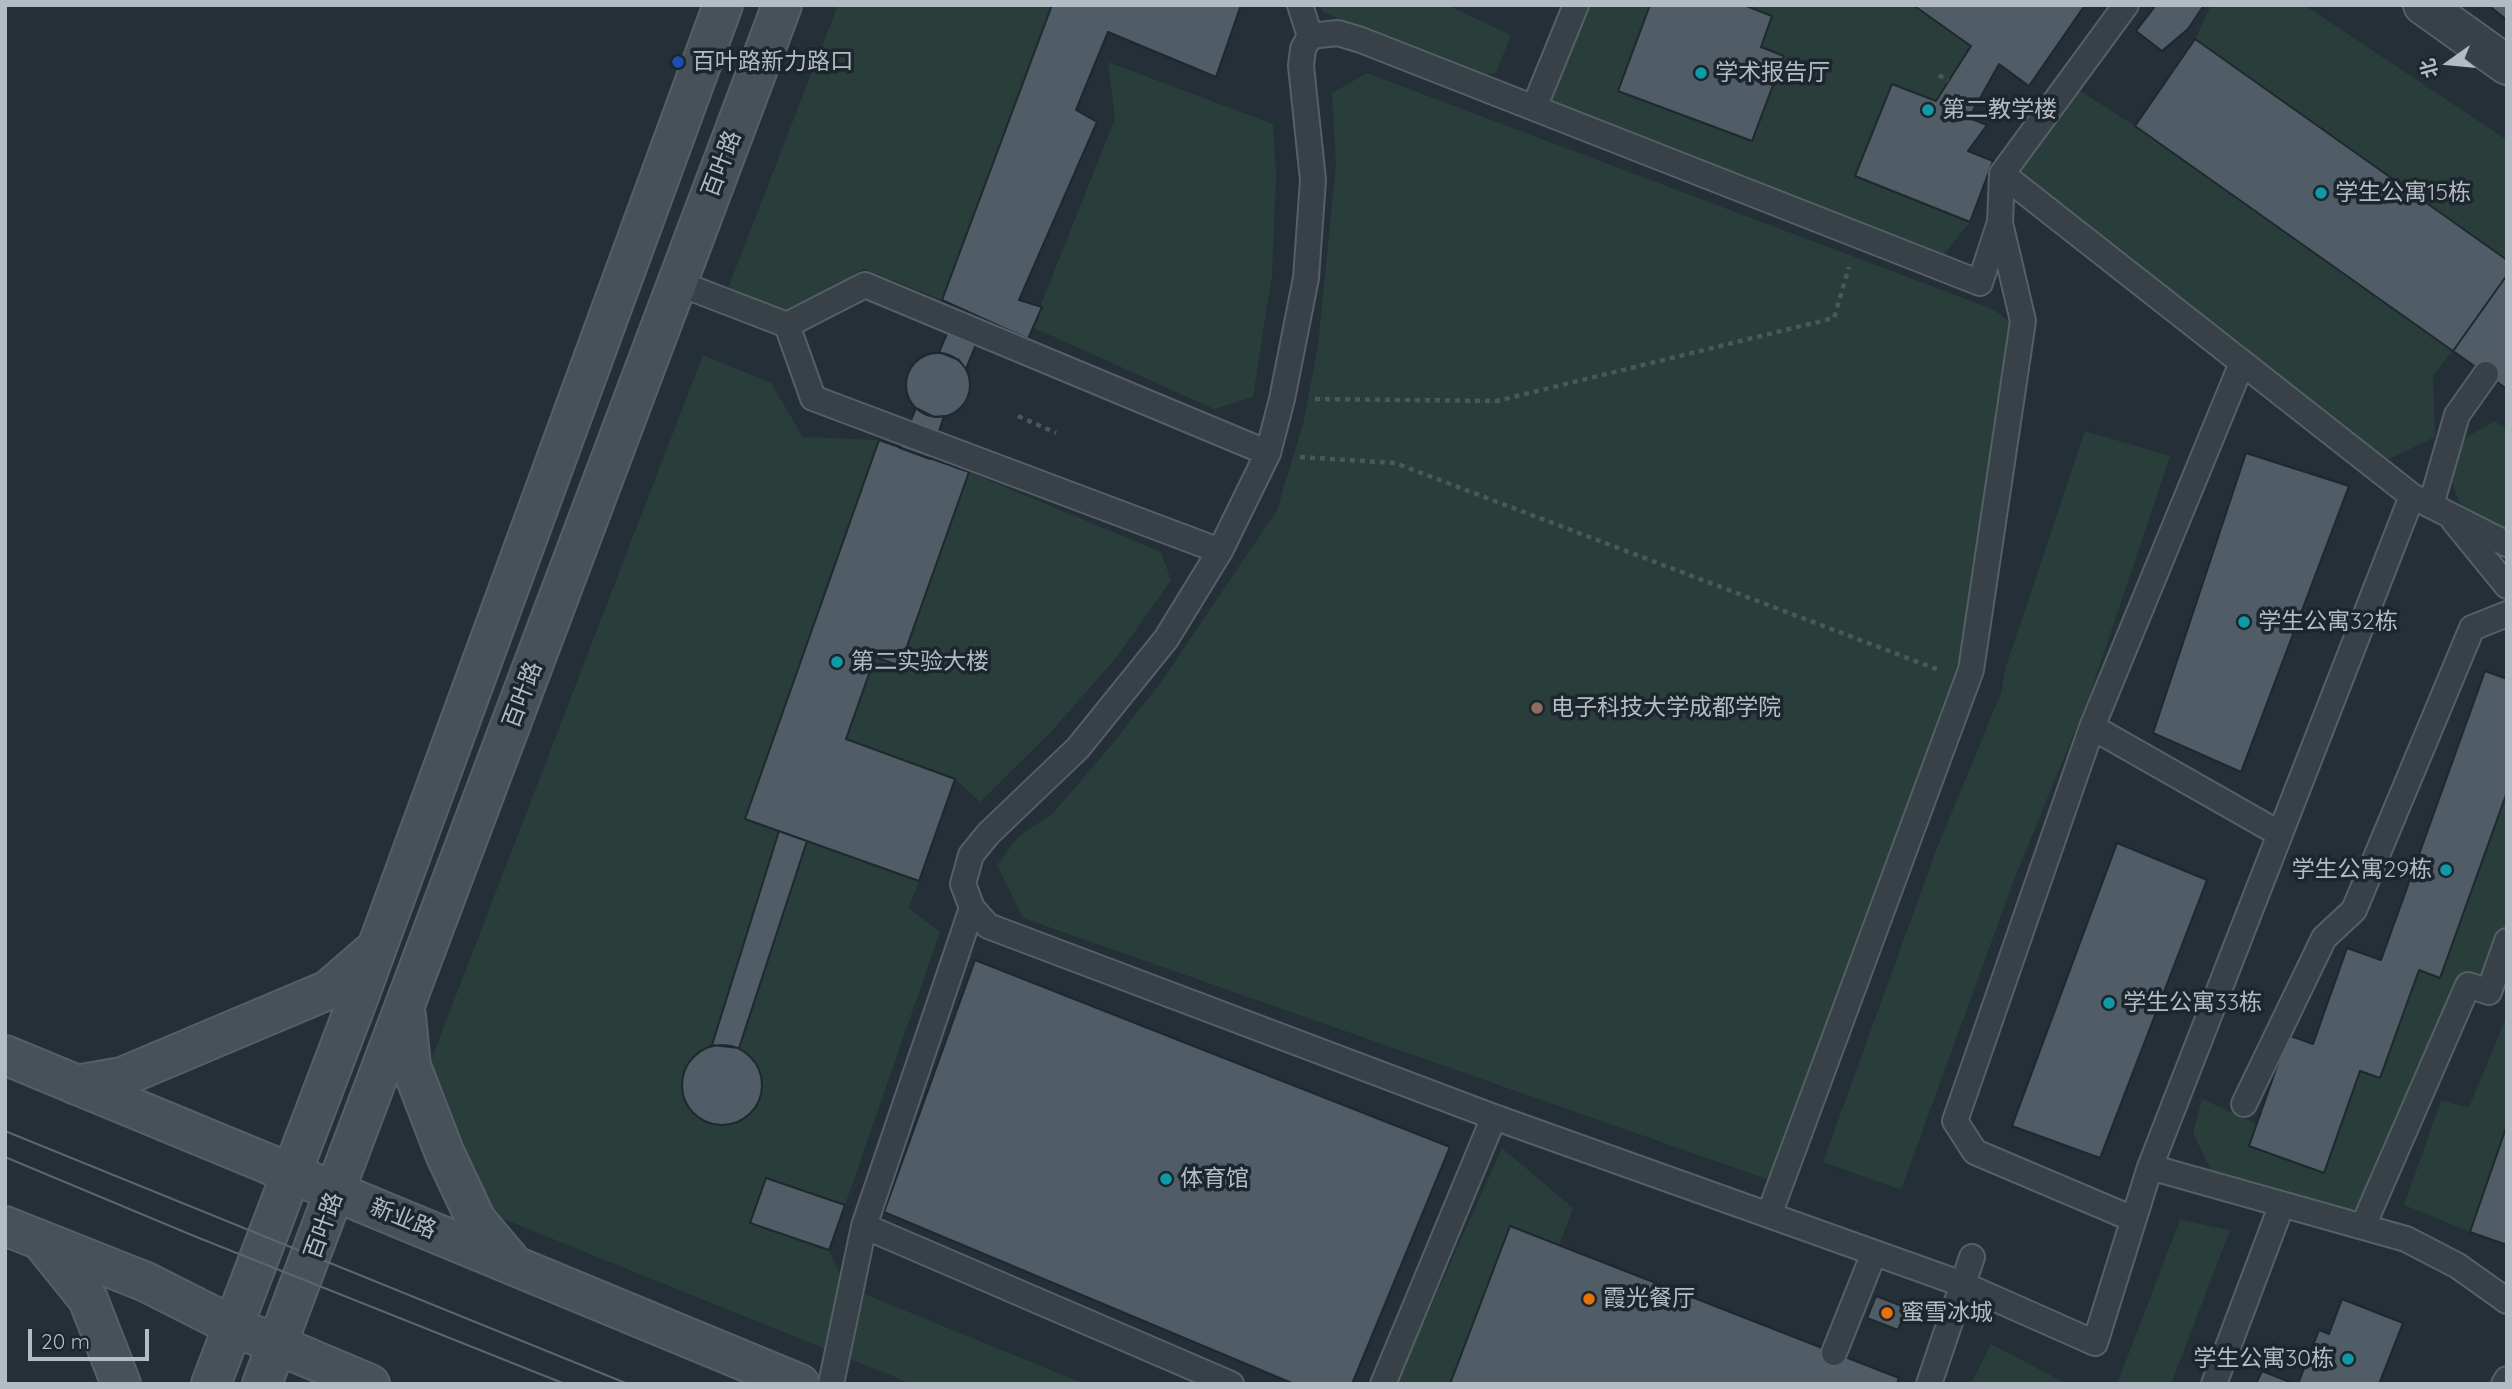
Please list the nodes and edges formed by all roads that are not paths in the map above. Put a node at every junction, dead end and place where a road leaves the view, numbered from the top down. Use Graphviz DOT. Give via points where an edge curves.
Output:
graph roads {
  1 [pos="723,5"];
  2 [pos="782,5"];
  3 [pos="1300,5"];
  4 [pos="1576,5"];
  5 [pos="2126,5"];
  6 [pos="2423,5"];
  7 [pos="1310,36"];
  8 [pos="2507,65"];
  9 [pos="1534,108"];
  10 [pos="2001,174"];
  11 [pos="2000,222"];
  12 [pos="678,283"];
  13 [pos="787,325"];
  14 [pos="2242,363"];
  15 [pos="2486,374"];
  16 [pos="1268,453"];
  17 [pos="2431,505"];
  18 [pos="2507,544"];
  19 [pos="1220,551"];
  20 [pos="2507,586"];
  21 [pos="2507,614"];
  22 [pos="2092,727"];
  23 [pos="2280,834"];
  24 [pos="972,908"];
  25 [pos="2507,941"];
  26 [pos="377,947"];
  27 [pos="405,1009"];
  28 [pos="5,1055"];
  29 [pos="76,1084"];
  30 [pos="2244,1104"];
  31 [pos="1494,1117"];
  32 [pos="2150,1167"];
  33 [pos="291,1174"];
  34 [pos="336,1191"];
  35 [pos="2283,1204"];
  36 [pos="1769,1215"];
  37 [pos="2133,1219"];
  38 [pos="5,1226"];
  39 [pos="864,1226"];
  40 [pos="2363,1226"];
  41 [pos="41,1240"];
  42 [pos="1874,1253"];
  43 [pos="1972,1257"];
  44 [pos="512,1264"];
  45 [pos="1962,1284"];
  46 [pos="2507,1301"];
  47 [pos="233,1326"];
  48 [pos="277,1345"];
  49 [pos="1835,1353"];
  50 [pos="2507,1379"];
  51 [pos="121,1384"];
  52 [pos="211,1384"];
  53 [pos="262,1384"];
  54 [pos="370,1384"];
  55 [pos="800,1384"];
  56 [pos="831,1384"];
  57 [pos="1231,1384"];
  58 [pos="1383,1384"];
  59 [pos="1929,1384"];
  60 [pos="2214,1384"];
  61 [pos="2504,1384"];
  1 -- 26 [label="street"];
  2 -- 12 [label="street, 百叶路"];
  3 -- 7 [label="lane"];
  4 -- 9 [label="lane"];
  5 -- 10 [label="lane"];
  6 -- 8 [label="street"];
  7 -- 9 [label="lane" via="1338,33 1361,40"];
  7 -- 16 [label="lane" via="1301,66 1313,180 1306,278"];
  9 -- 11 [label="lane" via="1980,283"];
  10 -- 11 [label="lane"];
  10 -- 14 [label="lane"];
  11 -- 36 [label="lane" via="2023,321 1967,681"];
  12 -- 13 [label="lane"];
  12 -- 27 [label="street, 百叶路"];
  13 -- 16 [label="lane" via="865,285"];
  13 -- 19 [label="lane" via="813,398"];
  14 -- 17 [label="lane"];
  14 -- 22 [label="lane"];
  15 -- 17 [label="lane" via="2457,415"];
  16 -- 19 [label="lane"];
  17 -- 18 [label="lane"];
  17 -- 20 [label="lane"];
  17 -- 23 [label="lane"];
  19 -- 24 [label="lane" via="1166,639 1079,748 971,855 963,884"];
  21 -- 30 [label="lane" via="2472,628 2354,910 2324,939"];
  22 -- 23 [label="lane"];
  22 -- 37 [label="lane" via="1955,1121 1975,1152"];
  23 -- 32 [label="lane"];
  24 -- 31 [label="lane" via="988,926"];
  24 -- 39 [label="lane"];
  25 -- 40 [label="lane" via="2489,992 2468,985"];
  26 -- 29 [label="street" via="328,990 122,1077"];
  26 -- 33 [label="street"];
  27 -- 34 [label="street, 百叶路"];
  27 -- 44 [label="street" via="411,1066 445,1154 476,1220"];
  28 -- 29 [label="street, 新业路"];
  29 -- 33 [label="street, 新业路"];
  31 -- 36 [label="lane"];
  31 -- 58 [label="lane"];
  32 -- 35 [label="lane"];
  32 -- 37 [label="lane"];
  33 -- 34 [label="street, 新业路"];
  33 -- 47 [label="street"];
  34 -- 44 [label="street, 新业路"];
  34 -- 48 [label="street, 百叶路"];
  35 -- 40 [label="lane"];
  35 -- 60 [label="lane"];
  36 -- 42 [label="lane"];
  37 -- 45 [label="lane" via="2095,1343"];
  38 -- 41 [label="street"];
  39 -- 56 [label="lane"];
  39 -- 57 [label="lane"];
  40 -- 46 [label="lane" via="2406,1239 2458,1266"];
  41 -- 47 [label="street" via="146,1282"];
  41 -- 51 [label="street" via="88,1299"];
  42 -- 45 [label="lane"];
  42 -- 49 [label="lane"];
  43 -- 45 [label="lane"];
  44 -- 55 [label="street, 新业路"];
  45 -- 59 [label="lane"];
  47 -- 48 [label="street"];
  47 -- 52 [label="street"];
  48 -- 53 [label="street, 百叶路"];
  48 -- 54 [label="street"];
  50 -- 61 [label="lane"];
}
